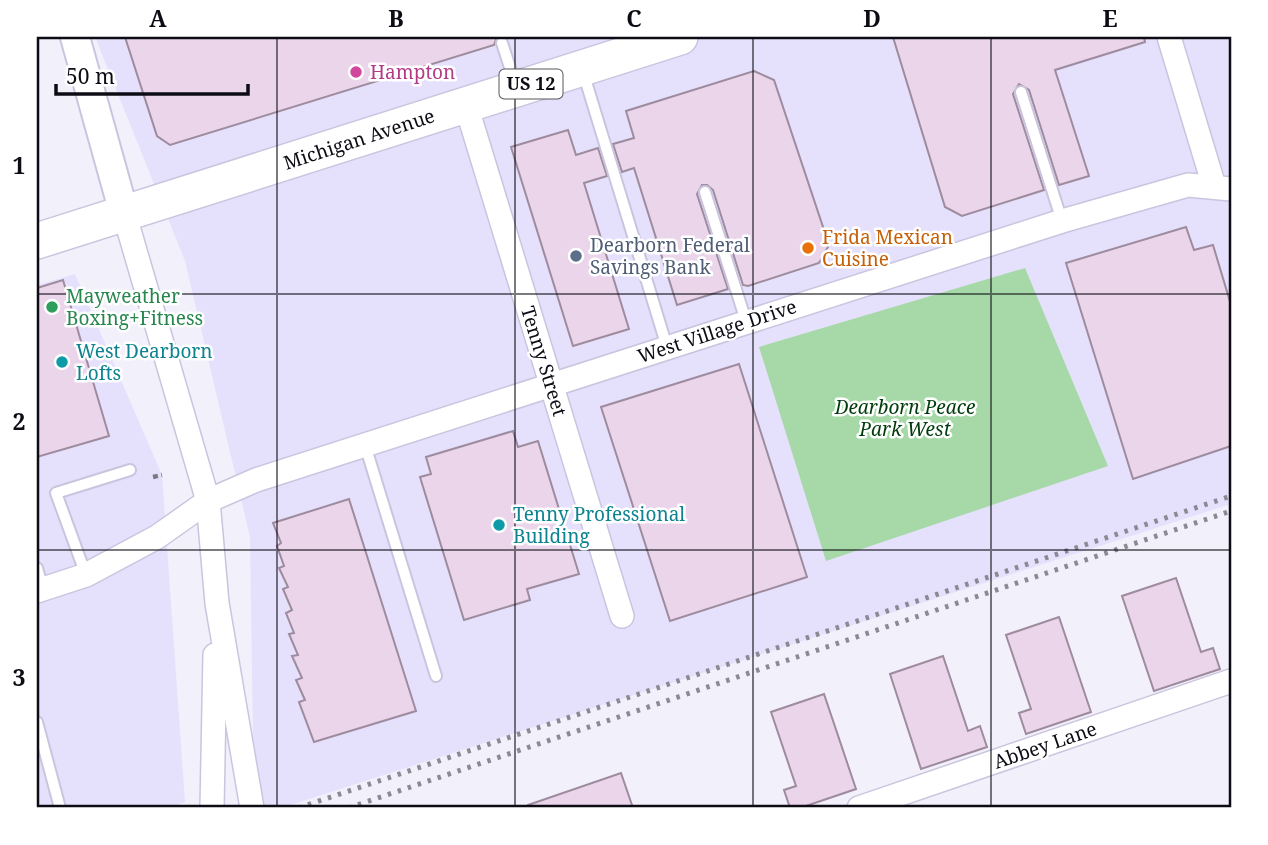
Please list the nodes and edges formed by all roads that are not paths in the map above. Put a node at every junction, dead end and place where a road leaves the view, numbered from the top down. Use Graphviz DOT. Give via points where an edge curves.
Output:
graph roads {
  1 [pos="75,37"];
  2 [pos="678,37"];
  3 [pos="1169,37"];
  4 [pos="502,43"];
  5 [pos="582,68"];
  6 [pos="517,89"];
  7 [pos="1021,92"];
  8 [pos="466,105"];
  9 [pos="1223,188"];
  10 [pos="705,192"];
  11 [pos="124,214"];
  12 [pos="1062,221"];
  13 [pos="37,241"];
  14 [pos="747,321"];
  15 [pos="667,347"];
  16 [pos="552,384"];
  17 [pos="365,445"];
  18 [pos="130,470"];
  19 [pos="208,501"];
  20 [pos="86,575"];
  21 [pos="39,583"];
  22 [pos="216,603"];
  23 [pos="622,616"];
  24 [pos="436,676"];
  25 [pos="1231,681"];
  26 [pos="37,722"];
  27 [pos="60,808"];
  28 [pos="212,808"];
  29 [pos="252,808"];
  30 [pos="859,808"];
  1 -- 11 [label="street"];
  2 -- 5 [label="main road, Michigan Avenue / US 12"];
  3 -- 9 [label="street"];
  4 -- 6 [label="lane"];
  5 -- 6 [label="main road, Michigan Avenue / US 12"];
  5 -- 15 [label="lane"];
  6 -- 8 [label="main road, Michigan Avenue / US 12"];
  7 -- 12 [label="lane"];
  8 -- 11 [label="main road, Michigan Avenue / US 12"];
  8 -- 16 [label="street, Tenny Street"];
  9 -- 12 [label="street, West Village Drive" via="1188,185"];
  10 -- 14 [label="lane"];
  11 -- 13 [label="main road, Michigan Avenue / US 12"];
  11 -- 19 [label="street"];
  12 -- 14 [label="street, West Village Drive"];
  14 -- 15 [label="street, West Village Drive"];
  15 -- 16 [label="street, West Village Drive"];
  16 -- 17 [label="street, West Village Drive"];
  16 -- 23 [label="street, Tenny Street"];
  17 -- 19 [label="street, West Village Drive" via="256,480"];
  17 -- 24 [label="lane"];
  18 -- 20 [label="lane" via="56,493"];
  19 -- 20 [label="street, West Village Drive" via="157,537"];
  19 -- 22 [label="street"];
  20 -- 21 [label="street, West Village Drive"];
  22 -- 28 [label="street"];
  22 -- 29 [label="street"];
  25 -- 30 [label="street, Abbey Lane"];
  26 -- 27 [label="lane"];
}
